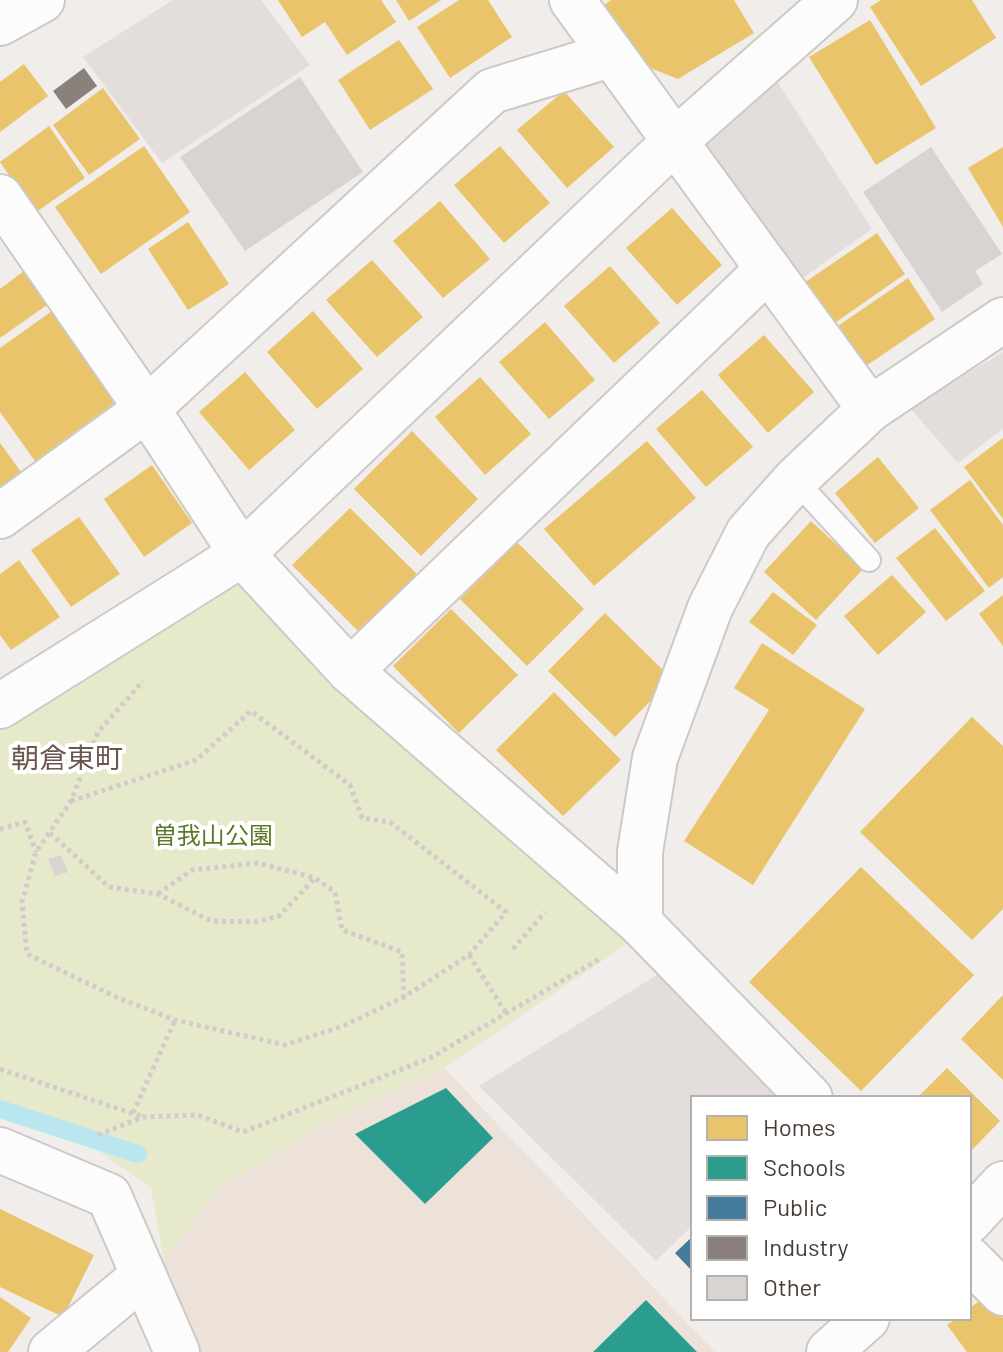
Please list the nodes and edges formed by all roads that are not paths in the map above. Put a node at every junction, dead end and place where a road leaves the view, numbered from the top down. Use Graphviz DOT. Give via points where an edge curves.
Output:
graph roads {
  1 [pos="42,0"];
  2 [pos="572,0"];
  3 [pos="835,0"];
  4 [pos="0,23"];
  5 [pos="610,55"];
  6 [pos="674,142"];
  7 [pos="0,197"];
  8 [pos="767,270"];
  9 [pos="1003,320"];
  10 [pos="147,409"];
  11 [pos="870,409"];
  12 [pos="795,480"];
  13 [pos="0,516"];
  14 [pos="242,554"];
  15 [pos="869,560"];
  16 [pos="350,671"];
  17 [pos="0,706"];
  18 [pos="643,927"];
  19 [pos="808,1096"];
  20 [pos="0,1150"];
  21 [pos="1003,1184"];
  22 [pos="971,1219"];
  23 [pos="971,1261"];
  24 [pos="143,1276"];
  25 [pos="1003,1293"];
  26 [pos="865,1320"];
  27 [pos="51,1352"];
  28 [pos="177,1352"];
  29 [pos="829,1352"];
  1 -- 4 [label="street"];
  2 -- 5 [label="street"];
  3 -- 6 [label="street"];
  5 -- 6 [label="street"];
  5 -- 10 [label="street" via="492,91"];
  6 -- 8 [label="street"];
  6 -- 14 [label="street"];
  7 -- 10 [label="street"];
  8 -- 11 [label="street"];
  8 -- 16 [label="street"];
  9 -- 11 [label="street"];
  10 -- 13 [label="street"];
  10 -- 14 [label="street"];
  11 -- 12 [label="street"];
  12 -- 15 [label="lane"];
  12 -- 18 [label="street" via="748,533 710,608 655,758 640,852"];
  14 -- 16 [label="street"];
  14 -- 17 [label="street"];
  16 -- 18 [label="street"];
  18 -- 19 [label="street"];
  20 -- 24 [label="street" via="109,1196"];
  21 -- 22 [label="street"];
  23 -- 25 [label="street"];
  24 -- 27 [label="street"];
  24 -- 28 [label="street"];
  26 -- 29 [label="street"];
}
